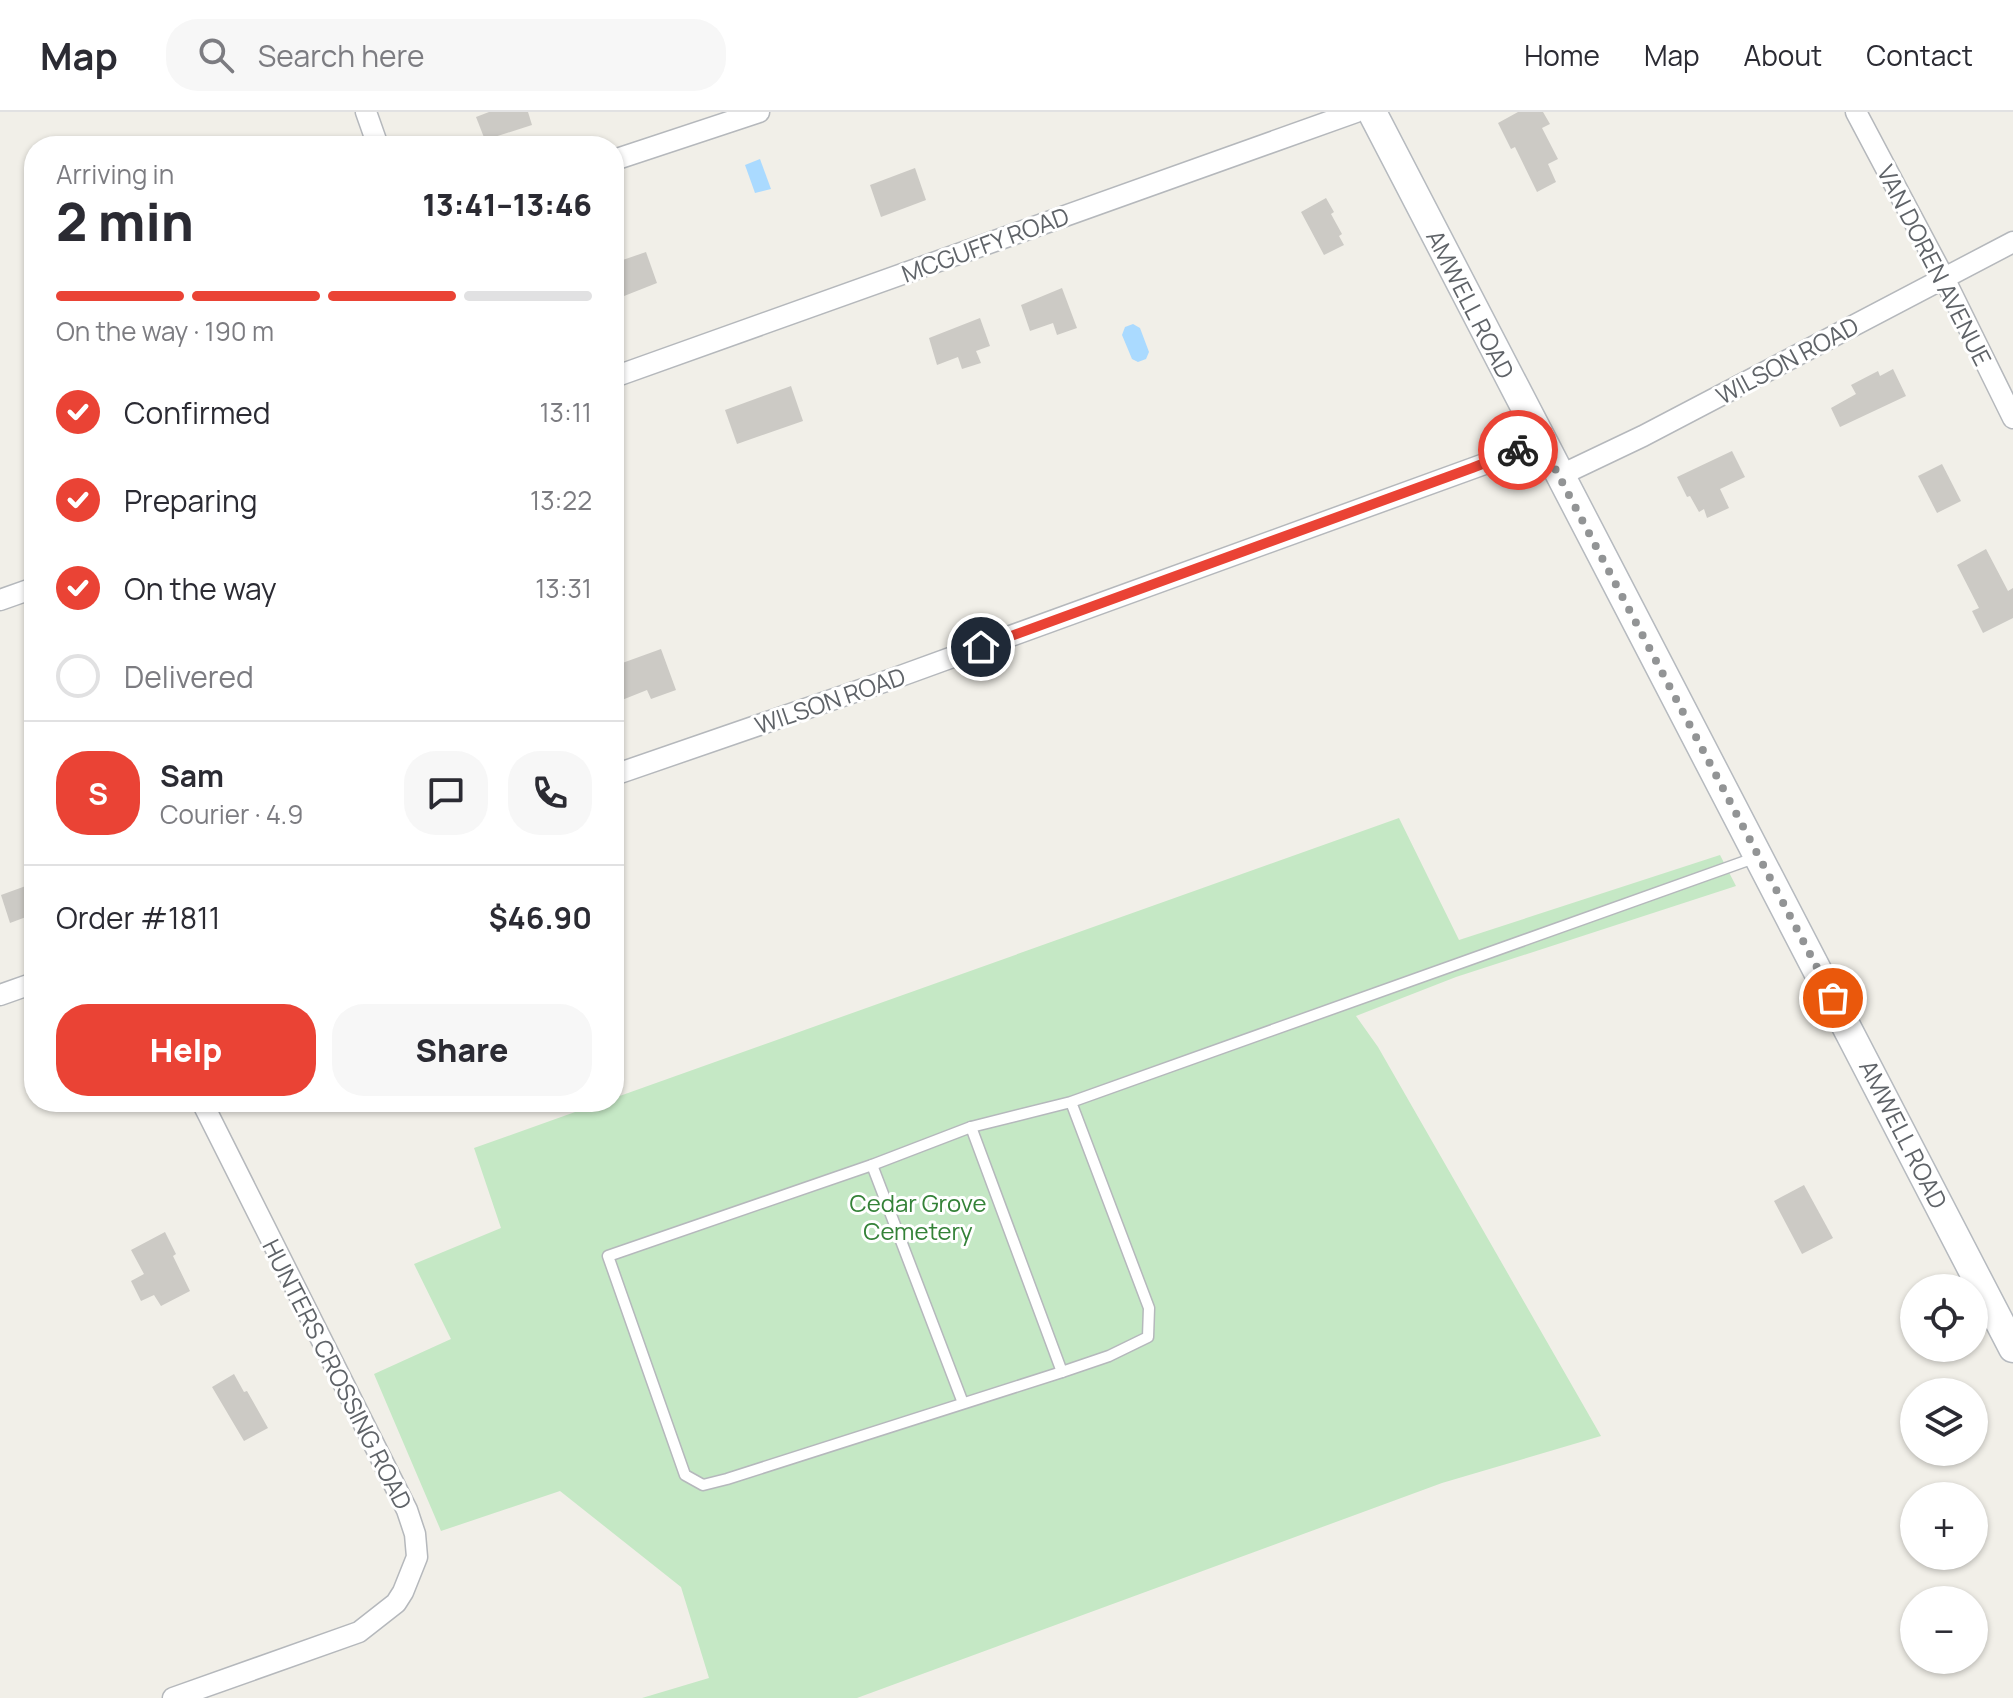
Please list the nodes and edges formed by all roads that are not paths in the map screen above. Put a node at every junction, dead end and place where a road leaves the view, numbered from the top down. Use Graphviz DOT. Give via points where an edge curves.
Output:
graph roads {
  1 [pos="366,112"];
  2 [pos="759,112"];
  3 [pos="1356,112"];
  4 [pos="1372,112"];
  5 [pos="1856,112"];
  6 [pos="374,136"];
  7 [pos="624,157"];
  8 [pos="2013,242"];
  9 [pos="1944,278"];
  10 [pos="624,373"];
  11 [pos="2013,418"];
  12 [pos="1540,440"];
  13 [pos="1559,476"];
  14 [pos="24,592"];
  15 [pos="0,600"];
  16 [pos="624,772"];
  17 [pos="1759,856"];
  18 [pos="24,987"];
  19 [pos="0,995"];
  20 [pos="1071,1102"];
  21 [pos="207,1112"];
  22 [pos="971,1127"];
  23 [pos="872,1165"];
  24 [pos="2013,1348"];
  25 [pos="1062,1372"];
  26 [pos="963,1403"];
  27 [pos="173,1698"];
  1 -- 6 [label="street"];
  2 -- 7 [label="street"];
  3 -- 10 [label="street, MCGUFFY ROAD"];
  4 -- 12 [label="main road, AMWELL ROAD"];
  5 -- 9 [label="street, VAN DOREN AVENUE"];
  8 -- 9 [label="street, WILSON ROAD"];
  9 -- 11 [label="street, VAN DOREN AVENUE"];
  9 -- 13 [label="street, WILSON ROAD"];
  12 -- 13 [label="main road, AMWELL ROAD"];
  12 -- 16 [label="street, WILSON ROAD" via="895,678"];
  13 -- 17 [label="main road, AMWELL ROAD"];
  14 -- 15 [label="street"];
  17 -- 20 [label="lane"];
  17 -- 24 [label="main road, AMWELL ROAD"];
  18 -- 19 [label="street"];
  20 -- 22 [label="lane"];
  20 -- 25 [label="lane" via="1149,1308 1148,1337"];
  21 -- 27 [label="street, HUNTERS CROSSING ROAD" via="407,1510 417,1557 396,1603 359,1632"];
  22 -- 23 [label="lane"];
  22 -- 25 [label="lane"];
  23 -- 26 [label="lane"];
  23 -- 26 [label="lane" via="608,1256 685,1475 703,1485 727,1479"];
  25 -- 26 [label="lane"];
}
